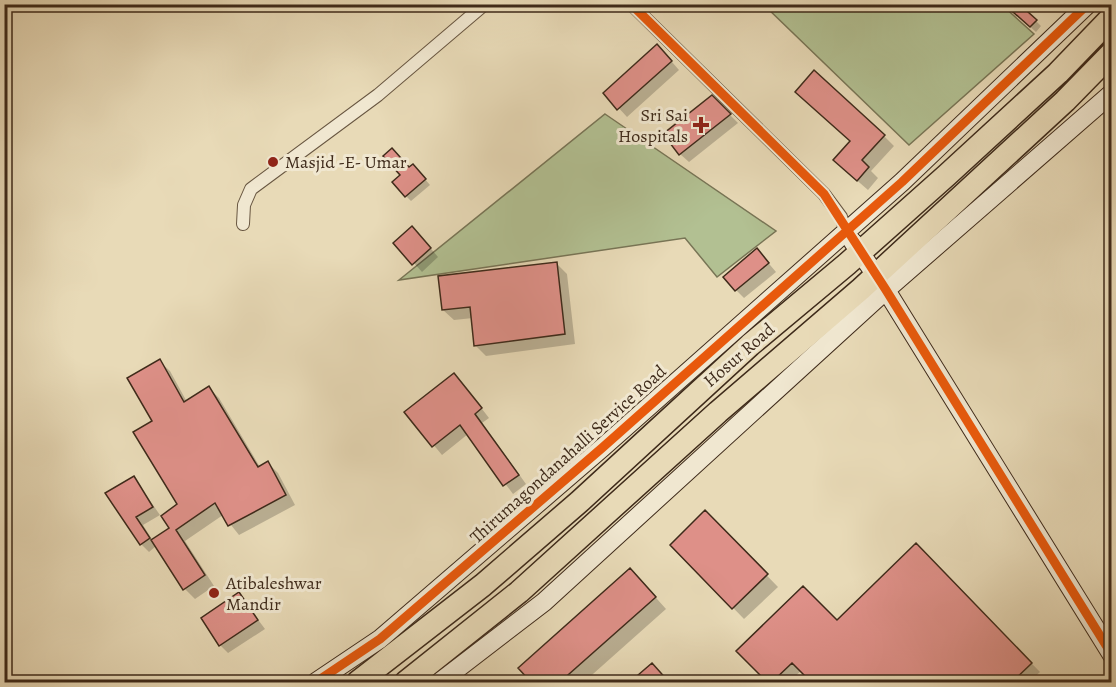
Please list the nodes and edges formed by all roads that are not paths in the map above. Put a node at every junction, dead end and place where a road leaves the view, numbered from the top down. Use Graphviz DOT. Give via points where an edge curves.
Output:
graph roads {
  1 [pos="485,4"];
  2 [pos="631,4"];
  3 [pos="1088,4"];
  4 [pos="1112,17"];
  5 [pos="1112,53"];
  6 [pos="1112,93"];
  7 [pos="243,224"];
  8 [pos="841,236"];
  9 [pos="860,252"];
  10 [pos="881,282"];
  11 [pos="1112,655"];
  12 [pos="316,682"];
  13 [pos="358,682"];
  14 [pos="406,682"];
  15 [pos="440,682"];
  1 -- 7 [label="street" via="378,95 251,189 244,205"];
  2 -- 8 [label="street" via="824,194 841,217"];
  3 -- 8 [label="street, Thirumagondanahalli Service Road"];
  4 -- 9 [label="highway, Hosur Road" via="1058,73"];
  5 -- 10 [label="highway, Hosur Road"];
  6 -- 10 [label="street"];
  8 -- 9 [label="street"];
  8 -- 12 [label="street, Thirumagondanahalli Service Road" via="462,570 380,639"];
  9 -- 10 [label="street"];
  9 -- 13 [label="highway, Hosur Road" via="750,345 492,577"];
  10 -- 11 [label="street"];
  10 -- 14 [label="highway, Hosur Road" via="718,412 555,561"];
  10 -- 15 [label="street" via="544,602"];
}
